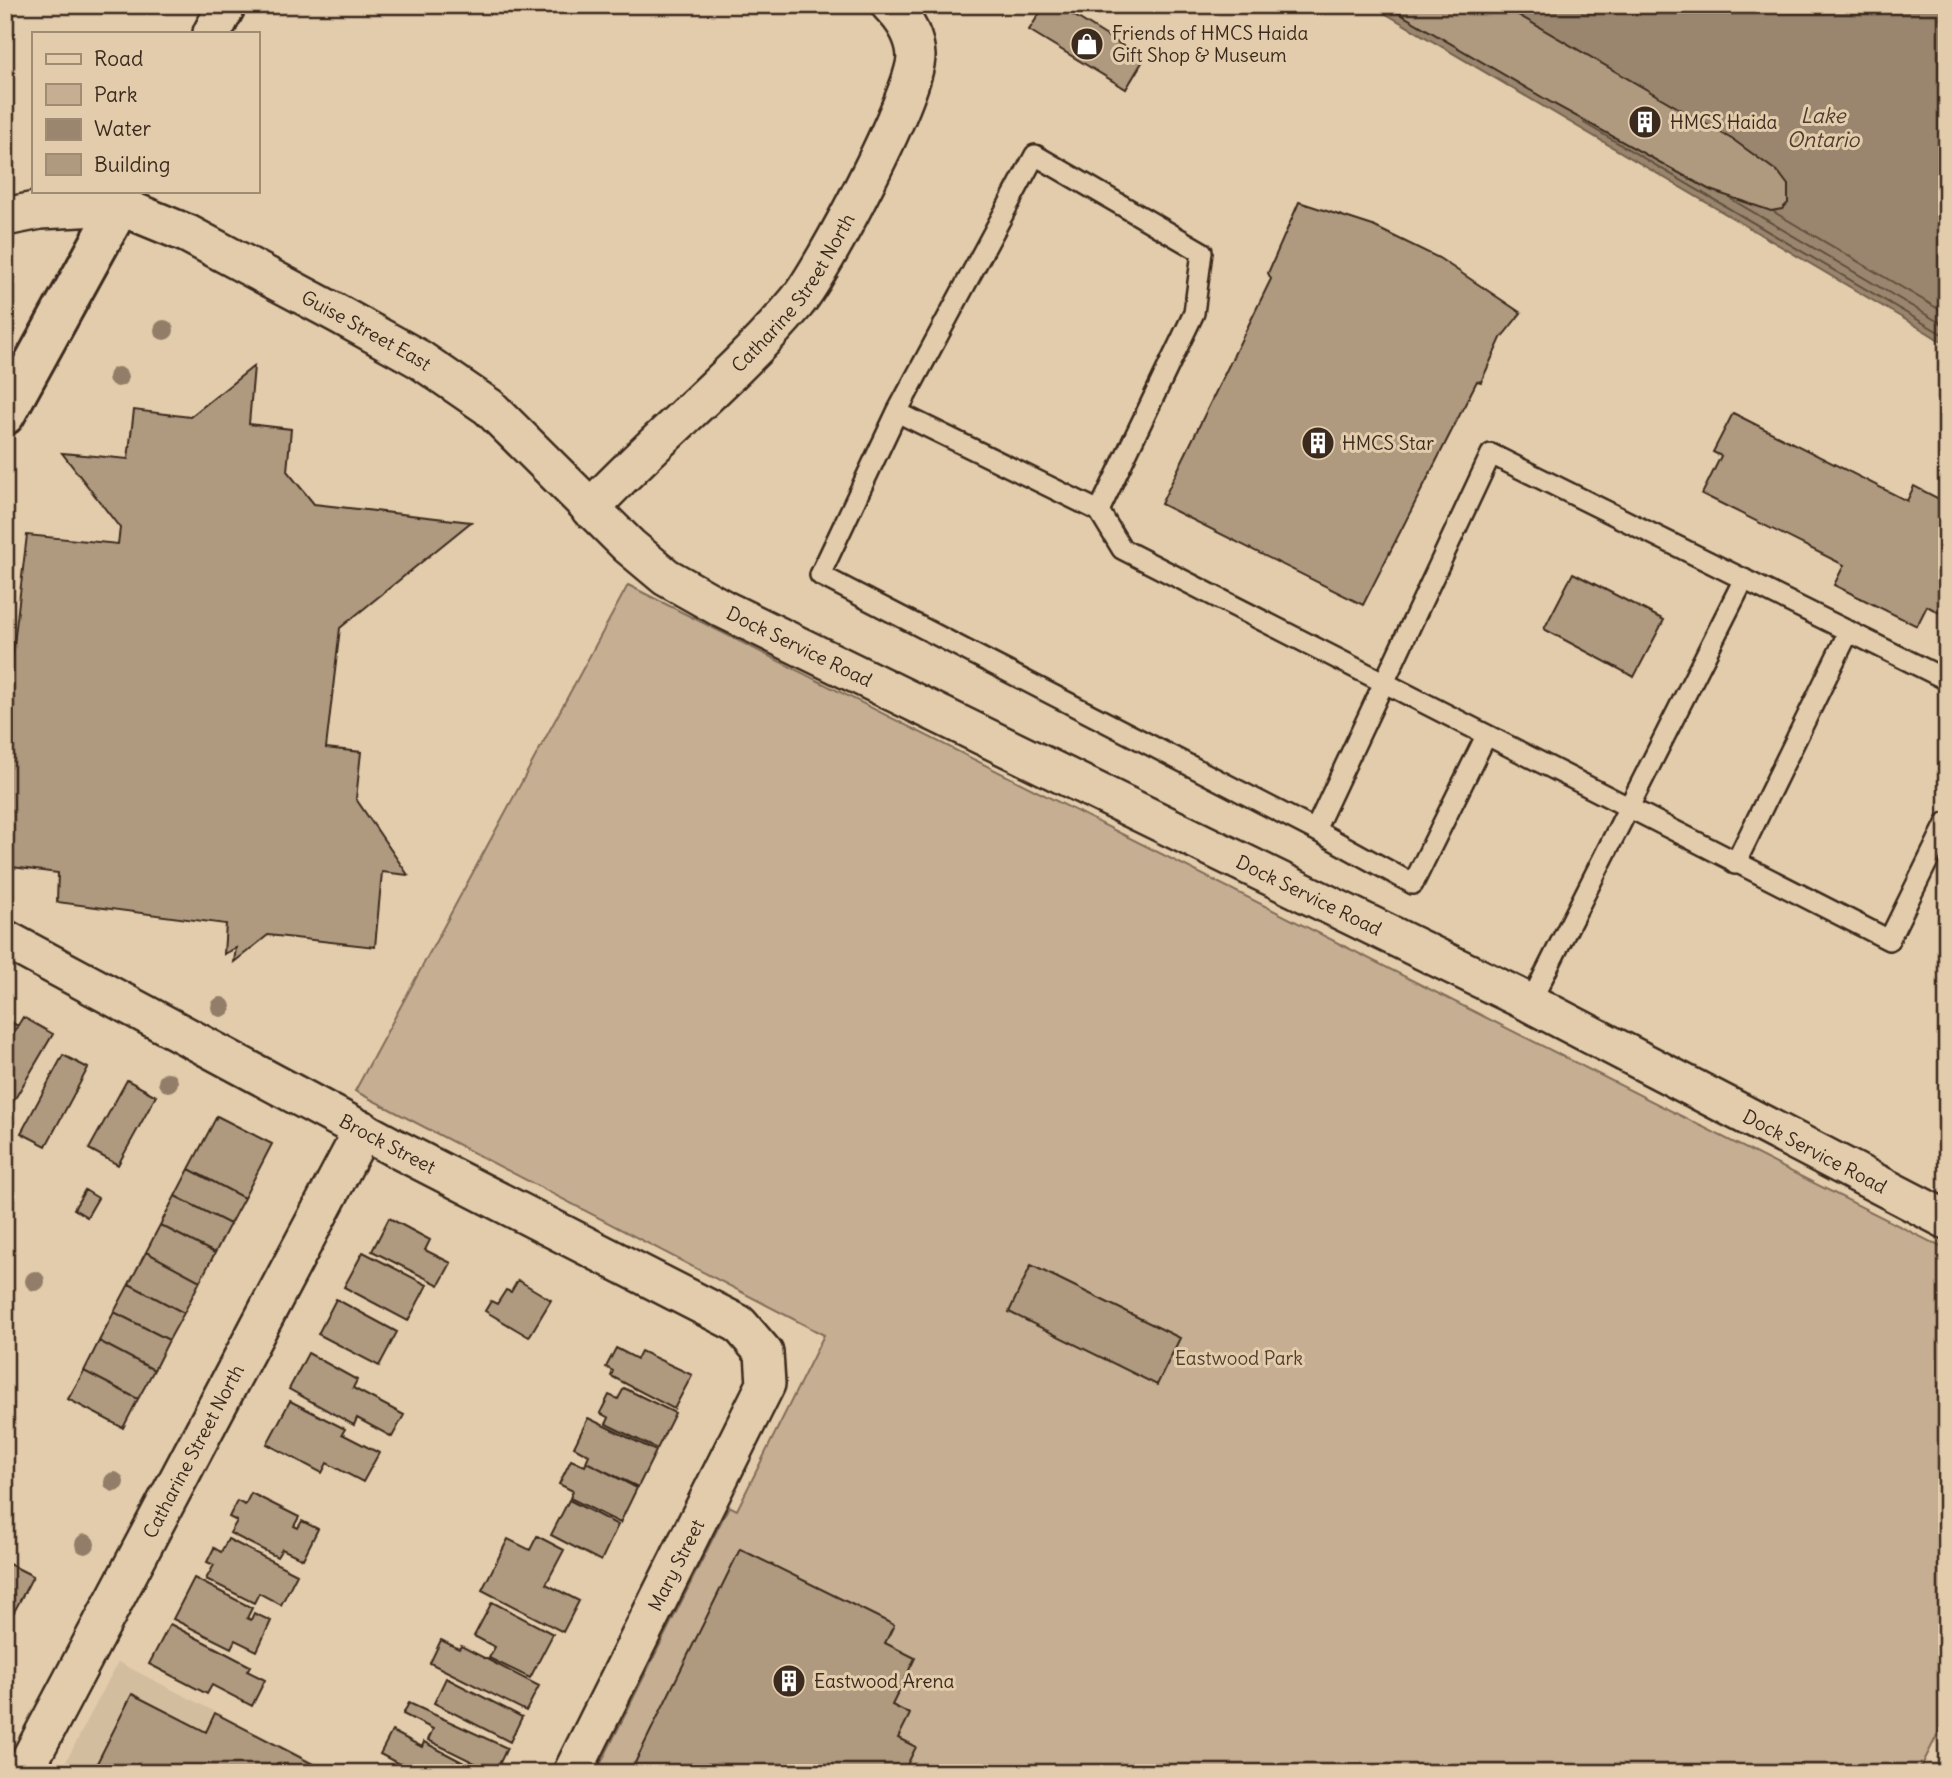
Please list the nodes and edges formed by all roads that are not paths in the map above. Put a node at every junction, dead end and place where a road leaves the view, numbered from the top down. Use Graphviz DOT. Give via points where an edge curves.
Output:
graph roads {
  1 [pos="227,5"];
  2 [pos="900,17"];
  3 [pos="213,32"];
  4 [pos="124,198"];
  5 [pos="5,218"];
  6 [pos="897,412"];
  7 [pos="5,415"];
  8 [pos="590,509"];
  9 [pos="1099,510"];
  10 [pos="666,577"];
  11 [pos="1744,579"];
  12 [pos="1849,631"];
  13 [pos="1947,680"];
  14 [pos="1385,684"];
  15 [pos="1486,736"];
  16 [pos="1628,810"];
  17 [pos="1947,822"];
  18 [pos="1315,830"];
  19 [pos="1735,864"];
  20 [pos="5,939"];
  21 [pos="1530,1003"];
  22 [pos="363,1130"];
  23 [pos="1947,1220"];
  24 [pos="764,1353"];
  25 [pos="23,1773"];
  26 [pos="572,1773"];
  1 -- 3 [label="street"];
  2 -- 8 [label="street, Catharine Street North" via="916,57 906,94 859,195 798,300 736,369 628,467"];
  4 -- 5 [label="street, Guise Street East"];
  4 -- 7 [label="street"];
  4 -- 8 [label="street, Guise Street East" via="419,359 489,407"];
  6 -- 9 [label="lane"];
  6 -- 9 [label="lane" via="1035,155 1202,252 1194,313"];
  6 -- 18 [label="lane" via="820,575"];
  8 -- 10 [label="street, Guise Street East"];
  9 -- 14 [label="lane" via="1122,549"];
  10 -- 21 [label="street, Dock Service Road"];
  11 -- 12 [label="lane"];
  11 -- 14 [label="lane" via="1491,454"];
  11 -- 16 [label="lane"];
  12 -- 13 [label="lane"];
  12 -- 19 [label="lane"];
  14 -- 15 [label="lane"];
  14 -- 18 [label="lane"];
  15 -- 16 [label="lane"];
  15 -- 18 [label="lane" via="1413,884"];
  16 -- 19 [label="lane"];
  16 -- 21 [label="lane"];
  17 -- 19 [label="lane" via="1889,940"];
  20 -- 22 [label="street, Brock Street"];
  21 -- 23 [label="street, Dock Service Road"];
  22 -- 24 [label="street, Brock Street" via="739,1324"];
  22 -- 25 [label="street, Catharine Street North"];
  24 -- 26 [label="street, Mary Street" via="766,1384"];
}
